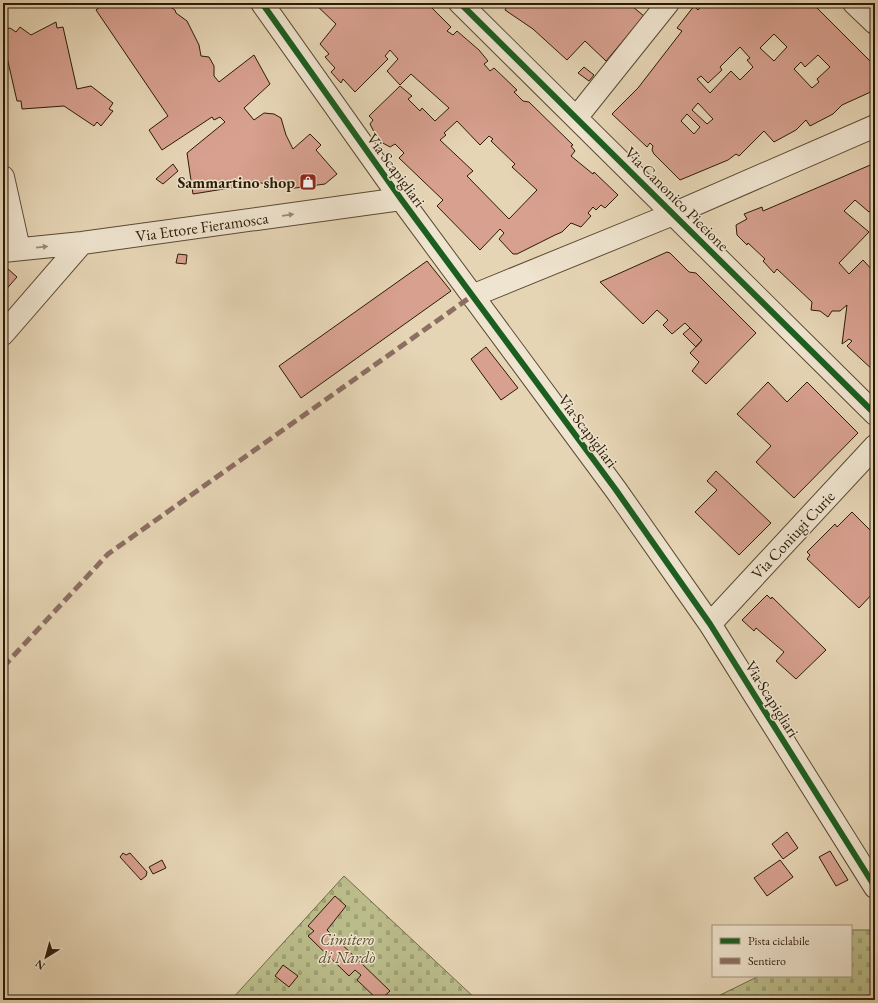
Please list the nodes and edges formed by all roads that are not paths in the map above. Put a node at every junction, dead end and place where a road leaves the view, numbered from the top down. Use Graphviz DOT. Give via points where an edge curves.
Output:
graph roads {
  1 [pos="262,3"];
  2 [pos="460,3"];
  3 [pos="668,3"];
  4 [pos="854,3"];
  5 [pos="875,23"];
  6 [pos="576,118"];
  7 [pos="875,126"];
  8 [pos="3,177"];
  9 [pos="400,199"];
  10 [pos="673,214"];
  11 [pos="82,243"];
  12 [pos="11,250"];
  13 [pos="472,296"];
  14 [pos="3,334"];
  15 [pos="875,414"];
  16 [pos="875,446"];
  17 [pos="710,624"];
  18 [pos="875,887"];
  1 -- 9 [label="street, Via Scapigliari"];
  2 -- 6 [label="street, Via Canonico Piccione"];
  3 -- 6 [label="street"];
  4 -- 5 [label="street"];
  6 -- 10 [label="street, Via Canonico Piccione"];
  7 -- 10 [label="street"];
  8 -- 12 [label="street"];
  11 -- 9 [label="street, Via Ettore Fieramosca, one-way"];
  9 -- 13 [label="street, Via Scapigliari"];
  10 -- 13 [label="street"];
  10 -- 15 [label="street, Via Canonico Piccione"];
  12 -- 11 [label="street, Via Ettore Fieramosca, one-way"];
  11 -- 14 [label="street"];
  13 -- 17 [label="street, Via Scapigliari" via="616,490"];
  16 -- 17 [label="street, Via Coniugi Curie"];
  17 -- 18 [label="street, Via Scapigliari"];
}
